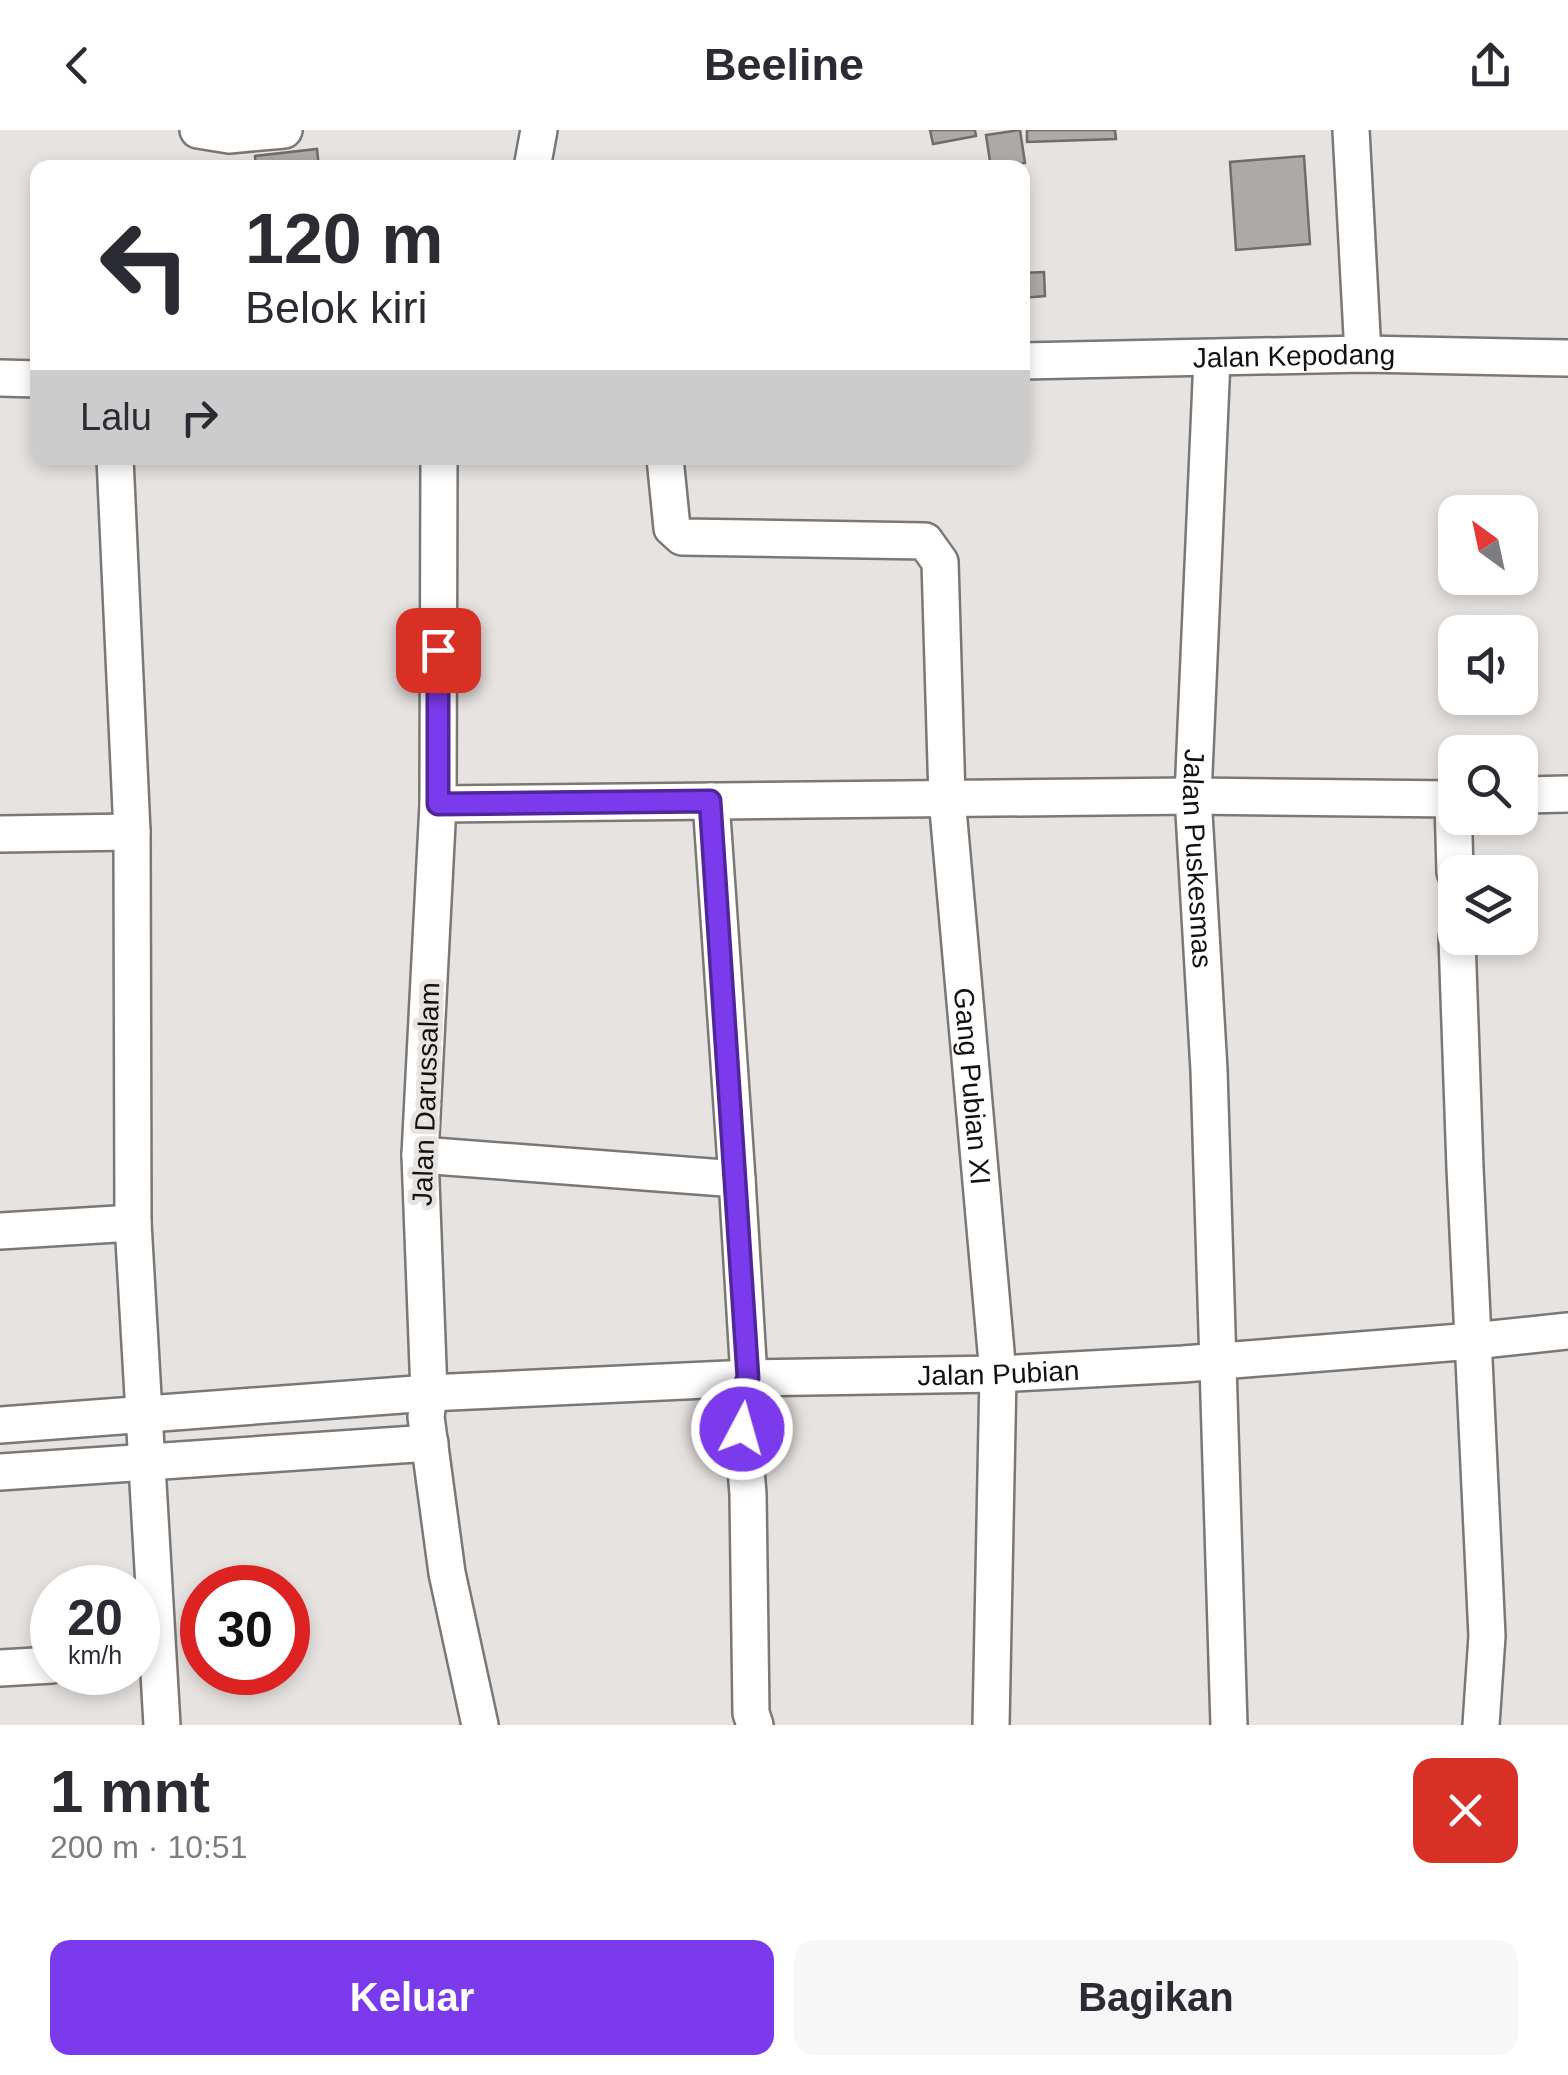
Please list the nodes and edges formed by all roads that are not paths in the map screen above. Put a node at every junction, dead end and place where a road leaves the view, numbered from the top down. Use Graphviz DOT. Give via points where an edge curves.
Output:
graph roads {
  1 [pos="198,130"];
  2 [pos="284,130"];
  3 [pos="539,130"];
  4 [pos="1352,130"];
  5 [pos="533,160"];
  6 [pos="1363,354"];
  7 [pos="1568,358"];
  8 [pos="1212,359"];
  9 [pos="1030,361"];
  10 [pos="0,378"];
  11 [pos="30,379"];
  12 [pos="115,465"];
  13 [pos="439,465"];
  14 [pos="666,465"];
  15 [pos="1568,794"];
  16 [pos="1538,795"];
  17 [pos="1194,796"];
  18 [pos="947,798"];
  19 [pos="1438,800"];
  20 [pos="710,801"];
  21 [pos="438,804"];
  22 [pos="132,832"];
  23 [pos="0,834"];
  24 [pos="1458,955"];
  25 [pos="420,1154"];
  26 [pos="737,1179"];
  27 [pos="133,1223"];
  28 [pos="0,1232"];
  29 [pos="1568,1331"];
  30 [pos="1473,1341"];
  31 [pos="1218,1360"];
  32 [pos="998,1374"];
  33 [pos="748,1378"];
  34 [pos="429,1393"];
  35 [pos="144,1414"];
  36 [pos="0,1425"];
  37 [pos="430,1443"];
  38 [pos="146,1462"];
  39 [pos="0,1472"];
  40 [pos="147,1565"];
  41 [pos="30,1666"];
  42 [pos="0,1668"];
  43 [pos="156,1695"];
  44 [pos="162,1725"];
  45 [pos="480,1725"];
  46 [pos="755,1725"];
  47 [pos="991,1725"];
  48 [pos="1230,1725"];
  49 [pos="1482,1725"];
  1 -- 2 [label="street"];
  3 -- 5 [label="street"];
  4 -- 6 [label="street"];
  6 -- 7 [label="street, Jalan Kepodang"];
  6 -- 8 [label="street, Jalan Kepodang"];
  8 -- 9 [label="street, Jalan Kepodang"];
  8 -- 17 [label="street, Jalan Puskesmas"];
  10 -- 11 [label="street"];
  12 -- 22 [label="street"];
  13 -- 21 [label="street, Jalan Darussalam"];
  14 -- 18 [label="street, Gang Pubian XI" via="672,528 682,537 925,541 940,562"];
  15 -- 16 [label="street"];
  17 -- 18 [label="street"];
  17 -- 19 [label="street"];
  17 -- 31 [label="street, Jalan Puskesmas"];
  18 -- 20 [label="street"];
  18 -- 32 [label="street, Gang Pubian XI"];
  20 -- 21 [label="street"];
  20 -- 26 [label="street"];
  21 -- 25 [label="street, Jalan Darussalam"];
  22 -- 23 [label="street"];
  22 -- 27 [label="street"];
  24 -- 30 [label="street"];
  25 -- 26 [label="street"];
  25 -- 34 [label="street, Jalan Darussalam"];
  26 -- 33 [label="street"];
  27 -- 28 [label="street"];
  27 -- 35 [label="street"];
  29 -- 30 [label="street, Jalan Pubian"];
  30 -- 31 [label="street, Jalan Pubian"];
  30 -- 49 [label="street" via="1486,1636"];
  31 -- 32 [label="street, Jalan Pubian"];
  31 -- 48 [label="street, Jalan Puskesmas"];
  32 -- 33 [label="street, Jalan Pubian"];
  32 -- 47 [label="street, Gang Pubian XI"];
  33 -- 34 [label="street, Jalan Pubian"];
  33 -- 46 [label="street" via="740,1396"];
  34 -- 35 [label="street, Jalan Pubian"];
  34 -- 37 [label="street, Jalan Darussalam"];
  35 -- 36 [label="street, Jalan Pubian"];
  35 -- 38 [label="street"];
  37 -- 38 [label="street"];
  37 -- 45 [label="street, Jalan Darussalam" via="447,1572"];
  38 -- 39 [label="street"];
  38 -- 40 [label="street"];
  41 -- 42 [label="street"];
  43 -- 44 [label="street"];
}
